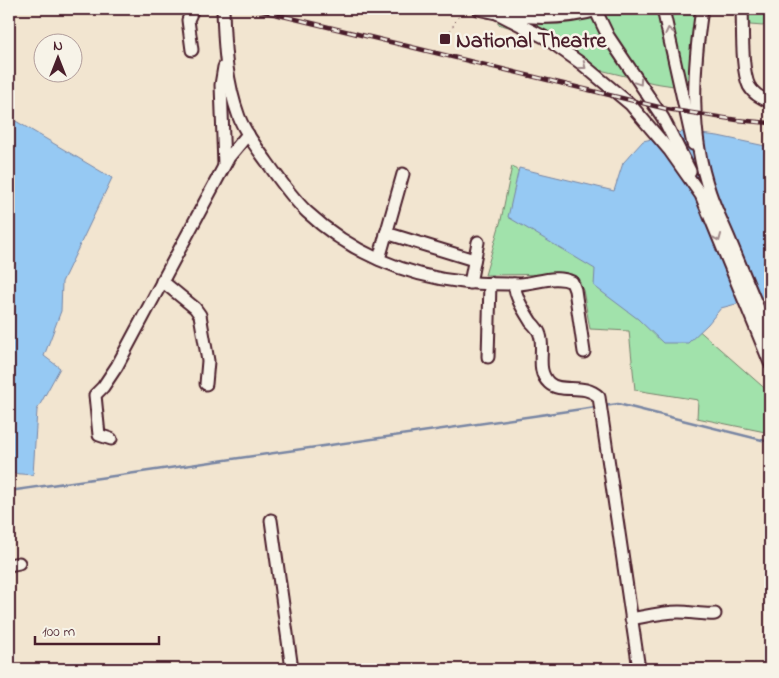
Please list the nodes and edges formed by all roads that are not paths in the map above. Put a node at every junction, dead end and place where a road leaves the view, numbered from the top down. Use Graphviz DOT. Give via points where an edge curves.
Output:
graph roads {
  1 [pos="193,9"];
  2 [pos="223,9"];
  3 [pos="478,9"];
  4 [pos="597,9"];
  5 [pos="663,9"];
  6 [pos="702,9"];
  7 [pos="742,9"];
  8 [pos="497,14"];
  9 [pos="192,50"];
  10 [pos="225,60"];
  11 [pos="770,102"];
  12 [pos="690,113"];
  13 [pos="248,134"];
  14 [pos="224,165"];
  15 [pos="403,174"];
  16 [pos="705,194"];
  17 [pos="386,234"];
  18 [pos="478,242"];
  19 [pos="379,259"];
  20 [pos="474,260"];
  21 [pos="162,281"];
  22 [pos="470,282"];
  23 [pos="490,283"];
  24 [pos="514,284"];
  25 [pos="764,331"];
  26 [pos="584,352"];
  27 [pos="488,357"];
  28 [pos="770,363"];
  29 [pos="206,384"];
  30 [pos="111,440"];
  31 [pos="271,520"];
  32 [pos="715,614"];
  33 [pos="631,619"];
  34 [pos="292,669"];
  35 [pos="639,669"];
  1 -- 9 [label="street" via="188,20"];
  2 -- 10 [label="street"];
  3 -- 8 [label="street"];
  4 -- 8 [label="street" via="563,16"];
  4 -- 16 [label="street, one-way" via="608,36 663,118"];
  12 -- 5 [label="street, one-way"];
  6 -- 12 [label="street"];
  7 -- 11 [label="street" via="744,59 749,86 756,95"];
  8 -- 16 [label="street, one-way" via="544,37 630,104"];
  10 -- 13 [label="street" via="239,117"];
  10 -- 14 [label="street" via="221,86"];
  12 -- 16 [label="street"];
  13 -- 14 [label="street"];
  13 -- 19 [label="street" via="279,180 306,211 329,231"];
  14 -- 21 [label="street"];
  15 -- 17 [label="street"];
  16 -- 25 [label="street"];
  17 -- 19 [label="street"];
  17 -- 20 [label="street"];
  18 -- 20 [label="street"];
  19 -- 22 [label="street" via="436,279"];
  20 -- 22 [label="street"];
  21 -- 29 [label="street" via="200,315 208,361"];
  21 -- 30 [label="street" via="117,366 95,395 100,435"];
  22 -- 23 [label="street"];
  23 -- 24 [label="street"];
  23 -- 27 [label="street"];
  24 -- 26 [label="street" via="564,278 572,282"];
  24 -- 33 [label="street" via="520,305 540,334 542,372 550,384 583,388 599,397"];
  25 -- 28 [label="street"];
  31 -- 34 [label="street"];
  32 -- 33 [label="street" via="676,612"];
  33 -- 35 [label="street"];
}
